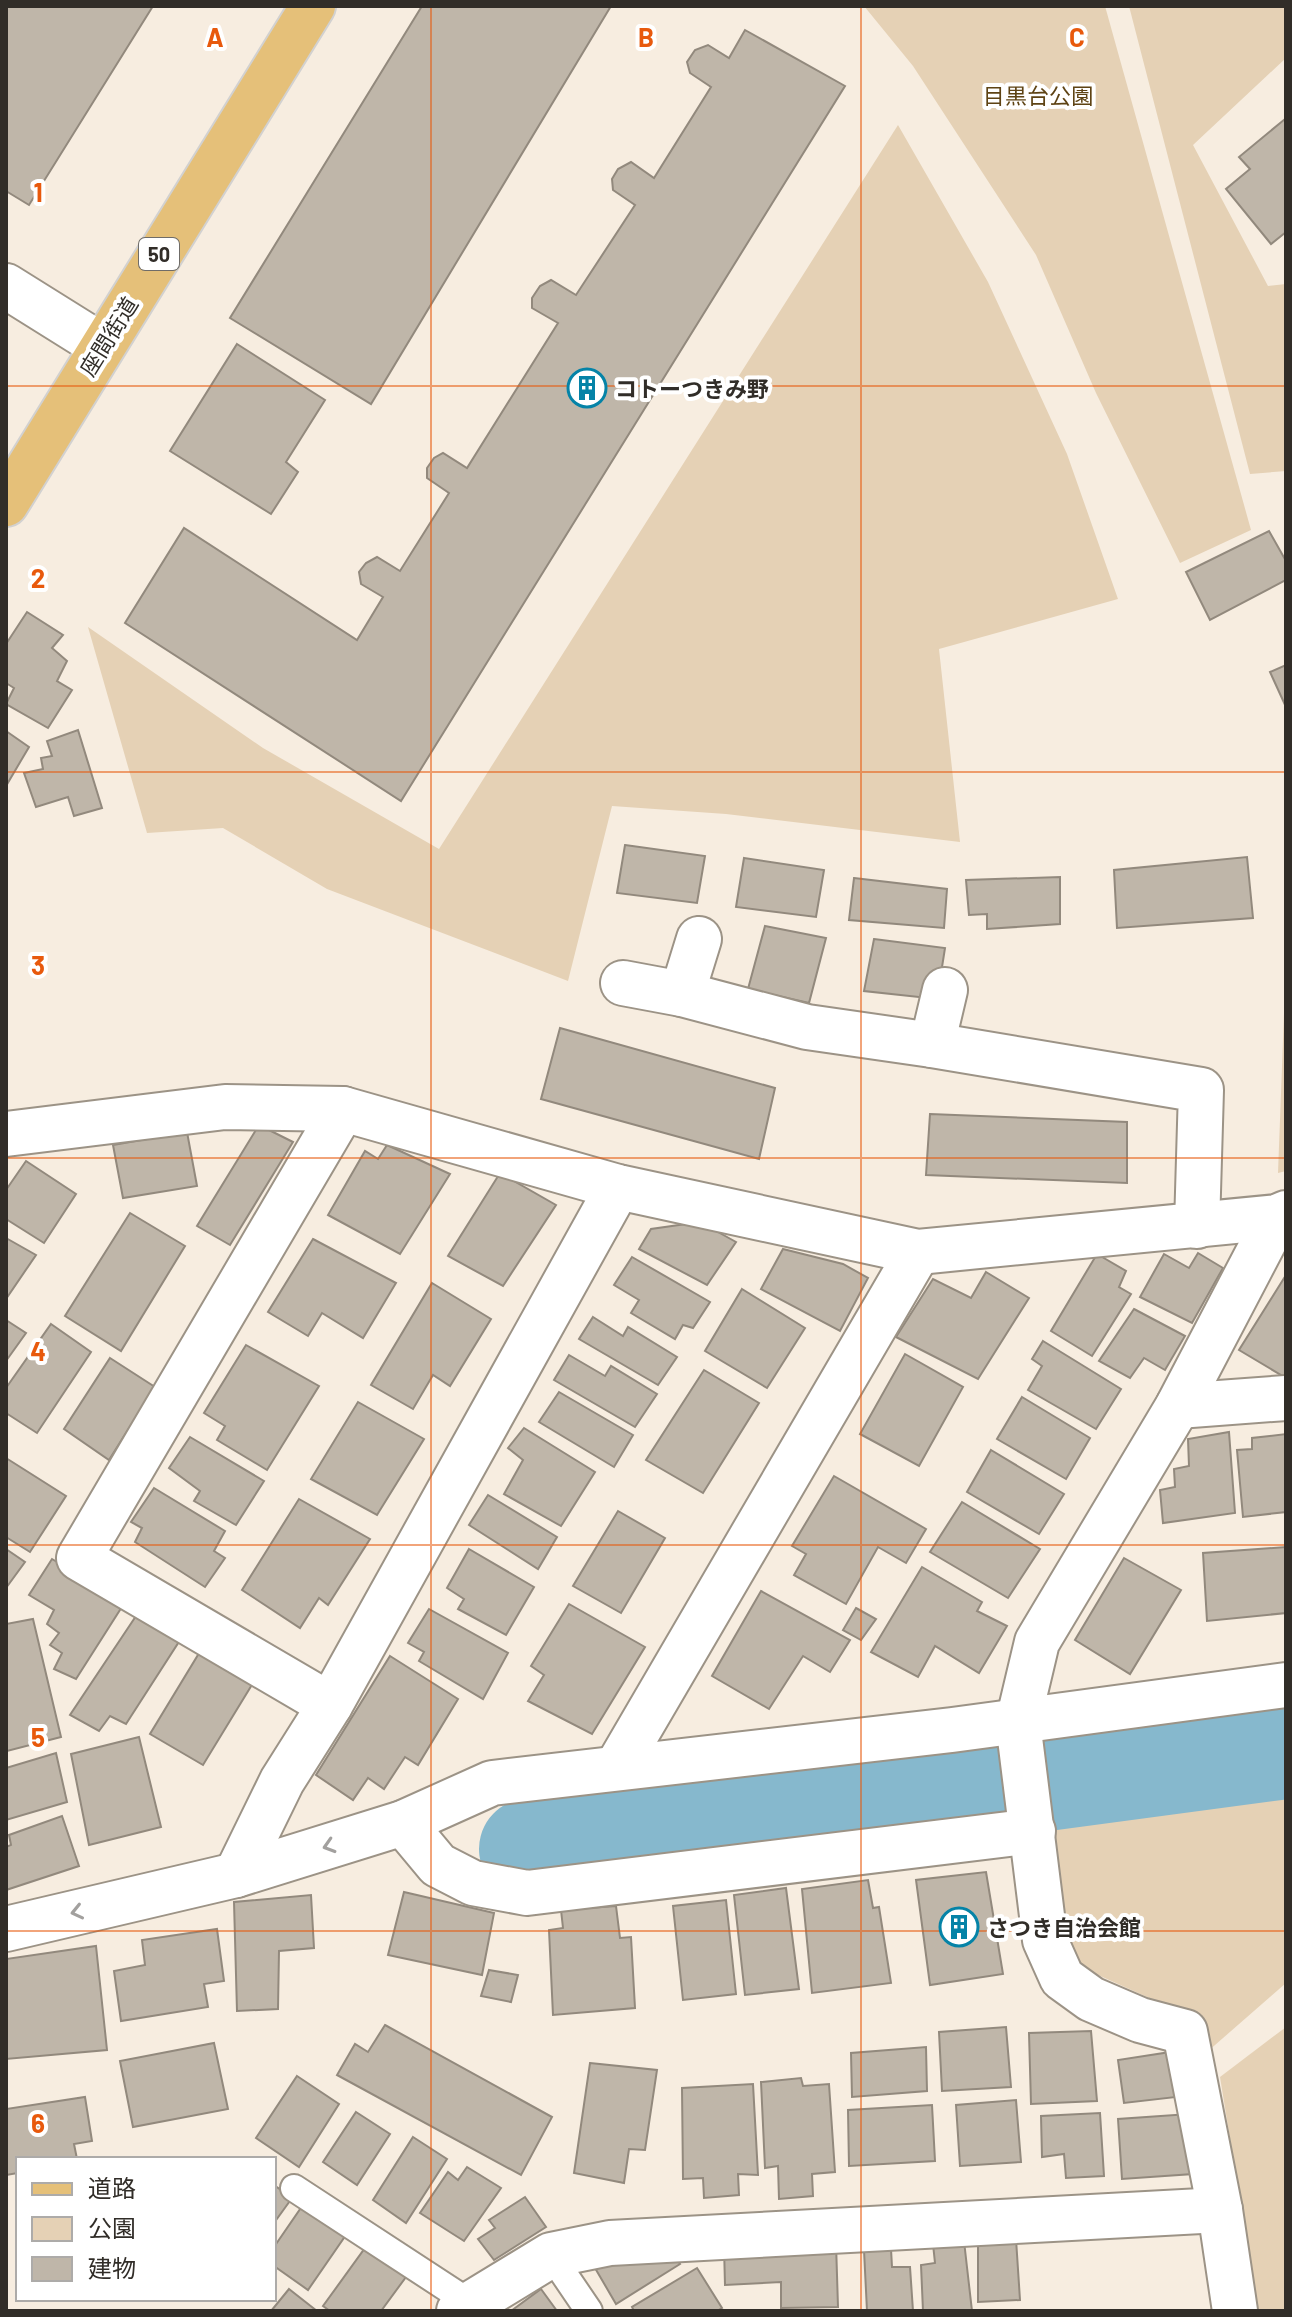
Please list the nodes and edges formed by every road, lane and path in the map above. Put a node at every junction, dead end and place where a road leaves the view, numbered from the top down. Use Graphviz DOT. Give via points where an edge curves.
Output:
graph roads {
  1 [pos="313,6"];
  2 [pos="6,286"];
  3 [pos="102,346"];
  4 [pos="6,504"];
  5 [pos="699,939"];
  6 [pos="623,983"];
  7 [pos="945,990"];
  8 [pos="682,994"];
  9 [pos="932,1045"];
  10 [pos="343,1109"];
  11 [pos="6,1134"];
  12 [pos="618,1187"];
  13 [pos="1281,1215"];
  14 [pos="1197,1226"];
  15 [pos="918,1252"];
  16 [pos="1286,1398"];
  17 [pos="1178,1406"];
  18 [pos="1286,1685"];
  19 [pos="330,1705"];
  20 [pos="1018,1722"];
  21 [pos="617,1767"];
  22 [pos="1028,1803"];
  23 [pos="403,1823"];
  24 [pos="236,1875"];
  25 [pos="6,1929"];
  26 [pos="294,2188"];
  27 [pos="1220,2210"];
  28 [pos="551,2255"];
  29 [pos="465,2307"];
  30 [pos="589,2311"];
  31 [pos="1235,2311"];
  1 -- 3 [label="main road, 座間街道 / 50"];
  2 -- 3 [label="street"];
  3 -- 4 [label="main road, 座間街道 / 50"];
  5 -- 8 [label="street"];
  6 -- 8 [label="street"];
  7 -- 9 [label="street"];
  8 -- 9 [label="street" via="807,1027"];
  9 -- 14 [label="street" via="1201,1090"];
  10 -- 11 [label="street" via="225,1107"];
  10 -- 12 [label="street"];
  10 -- 19 [label="street" via="79,1558"];
  12 -- 15 [label="street"];
  12 -- 19 [label="street"];
  13 -- 14 [label="street"];
  13 -- 17 [label="street"];
  14 -- 15 [label="street"];
  15 -- 21 [label="street"];
  16 -- 17 [label="street"];
  17 -- 20 [label="street" via="1037,1642"];
  18 -- 20 [label="street"];
  19 -- 24 [label="street" via="282,1781"];
  20 -- 21 [label="street"];
  20 -- 22 [label="street"];
  21 -- 23 [label="street" via="492,1783"];
  22 -- 23 [label="street" via="527,1893 473,1883 438,1865"];
  22 -- 27 [label="street" via="1045,1940 1062,1978 1091,1999 1185,2032"];
  23 -- 24 [label="street, one-way"];
  24 -- 25 [label="street, one-way"];
  26 -- 29 [label="lane"];
  27 -- 28 [label="street" via="610,2243"];
  27 -- 31 [label="street"];
  28 -- 29 [label="street"];
  28 -- 30 [label="lane"];
}
